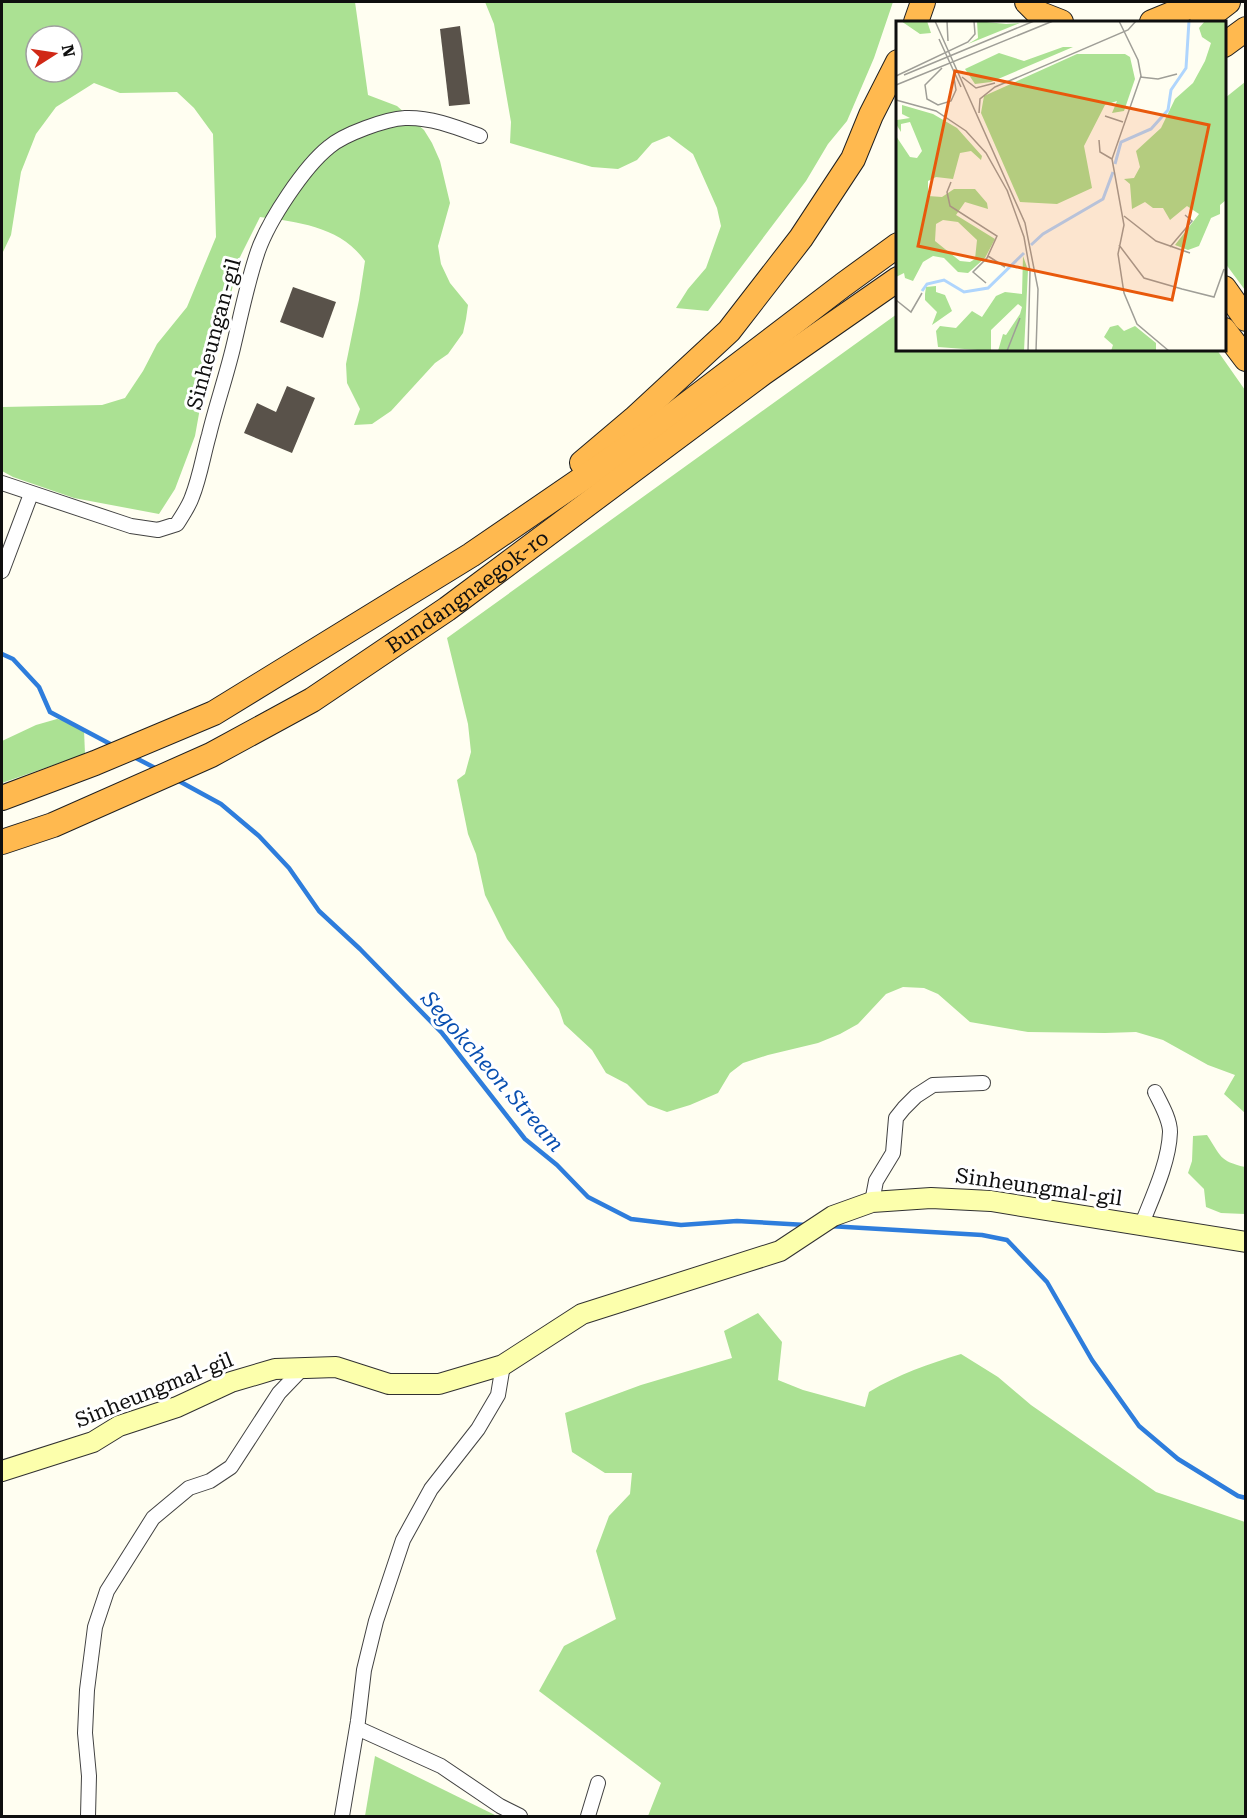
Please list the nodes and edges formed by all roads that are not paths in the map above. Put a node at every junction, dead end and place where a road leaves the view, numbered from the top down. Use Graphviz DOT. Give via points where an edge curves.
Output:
graph roads {
  1 [pos="923,2"];
  2 [pos="1028,2"];
  3 [pos="1201,2"];
  4 [pos="1228,2"];
  5 [pos="916,21"];
  6 [pos="1058,21"];
  7 [pos="1154,21"];
  8 [pos="1203,21"];
  9 [pos="1245,29"];
  10 [pos="1226,43"];
  11 [pos="896,64"];
  12 [pos="480,136"];
  13 [pos="896,247"];
  14 [pos="896,280"];
  15 [pos="1226,291"];
  16 [pos="1245,318"];
  17 [pos="1226,333"];
  18 [pos="1245,359"];
  19 [pos="2,483"];
  20 [pos="31,494"];
  21 [pos="471,555"];
  22 [pos="2,571"];
  23 [pos="2,798"];
  24 [pos="2,842"];
  25 [pos="983,1083"];
  26 [pos="1155,1092"];
  27 [pos="872,1202"];
  28 [pos="1141,1226"];
  29 [pos="1245,1242"];
  30 [pos="503,1365"];
  31 [pos="304,1367"];
  32 [pos="2,1470"];
  33 [pos="357,1728"];
  34 [pos="598,1783"];
  35 [pos="88,1816"];
  36 [pos="342,1816"];
  37 [pos="520,1816"];
  38 [pos="588,1816"];
  1 -- 5 [label="highway"];
  2 -- 6 [label="highway" via="1038,13"];
  3 -- 7 [label="highway"];
  4 -- 8 [label="highway"];
  9 -- 10 [label="highway"];
  11 -- 21 [label="highway" via="853,159 801,238 729,331 634,419"];
  12 -- 20 [label="street, Sinheungan-gil" via="449,124 404,118 354,133 315,159 289,194 259,249 198,479 177,525 158,530 131,526"];
  13 -- 21 [label="highway, Bundangnaegok-ro" via="650,433"];
  14 -- 24 [label="highway, Bundangnaegok-ro" via="447,609 312,700 211,755 53,825"];
  15 -- 16 [label="highway"];
  17 -- 18 [label="highway"];
  19 -- 20 [label="street, Sinheungan-gil"];
  20 -- 22 [label="street"];
  21 -- 23 [label="highway, Bundangnaegok-ro" via="214,713"];
  25 -- 27 [label="street" via="933,1085 904,1108 896,1118 893,1153 876,1180"];
  26 -- 28 [label="street" via="1170,1131 1163,1169"];
  27 -- 28 [label="street, Sinheungmal-gil" via="931,1198 991,1201"];
  27 -- 30 [label="street, Sinheungmal-gil" via="833,1216 780,1251 582,1314"];
  28 -- 29 [label="street, Sinheungmal-gil"];
  30 -- 31 [label="street, Sinheungmal-gil" via="439,1384 389,1384 336,1367"];
  30 -- 33 [label="street" via="498,1395 478,1429 431,1489 403,1540 364,1670"];
  31 -- 32 [label="street, Sinheungmal-gil" via="231,1382 177,1407 119,1426 93,1442"];
  31 -- 35 [label="street" via="279,1393 231,1467 210,1481 189,1488 153,1518 107,1591 95,1628 87,1690"];
  33 -- 36 [label="street"];
  33 -- 37 [label="street" via="441,1766"];
  34 -- 38 [label="street"];
}
